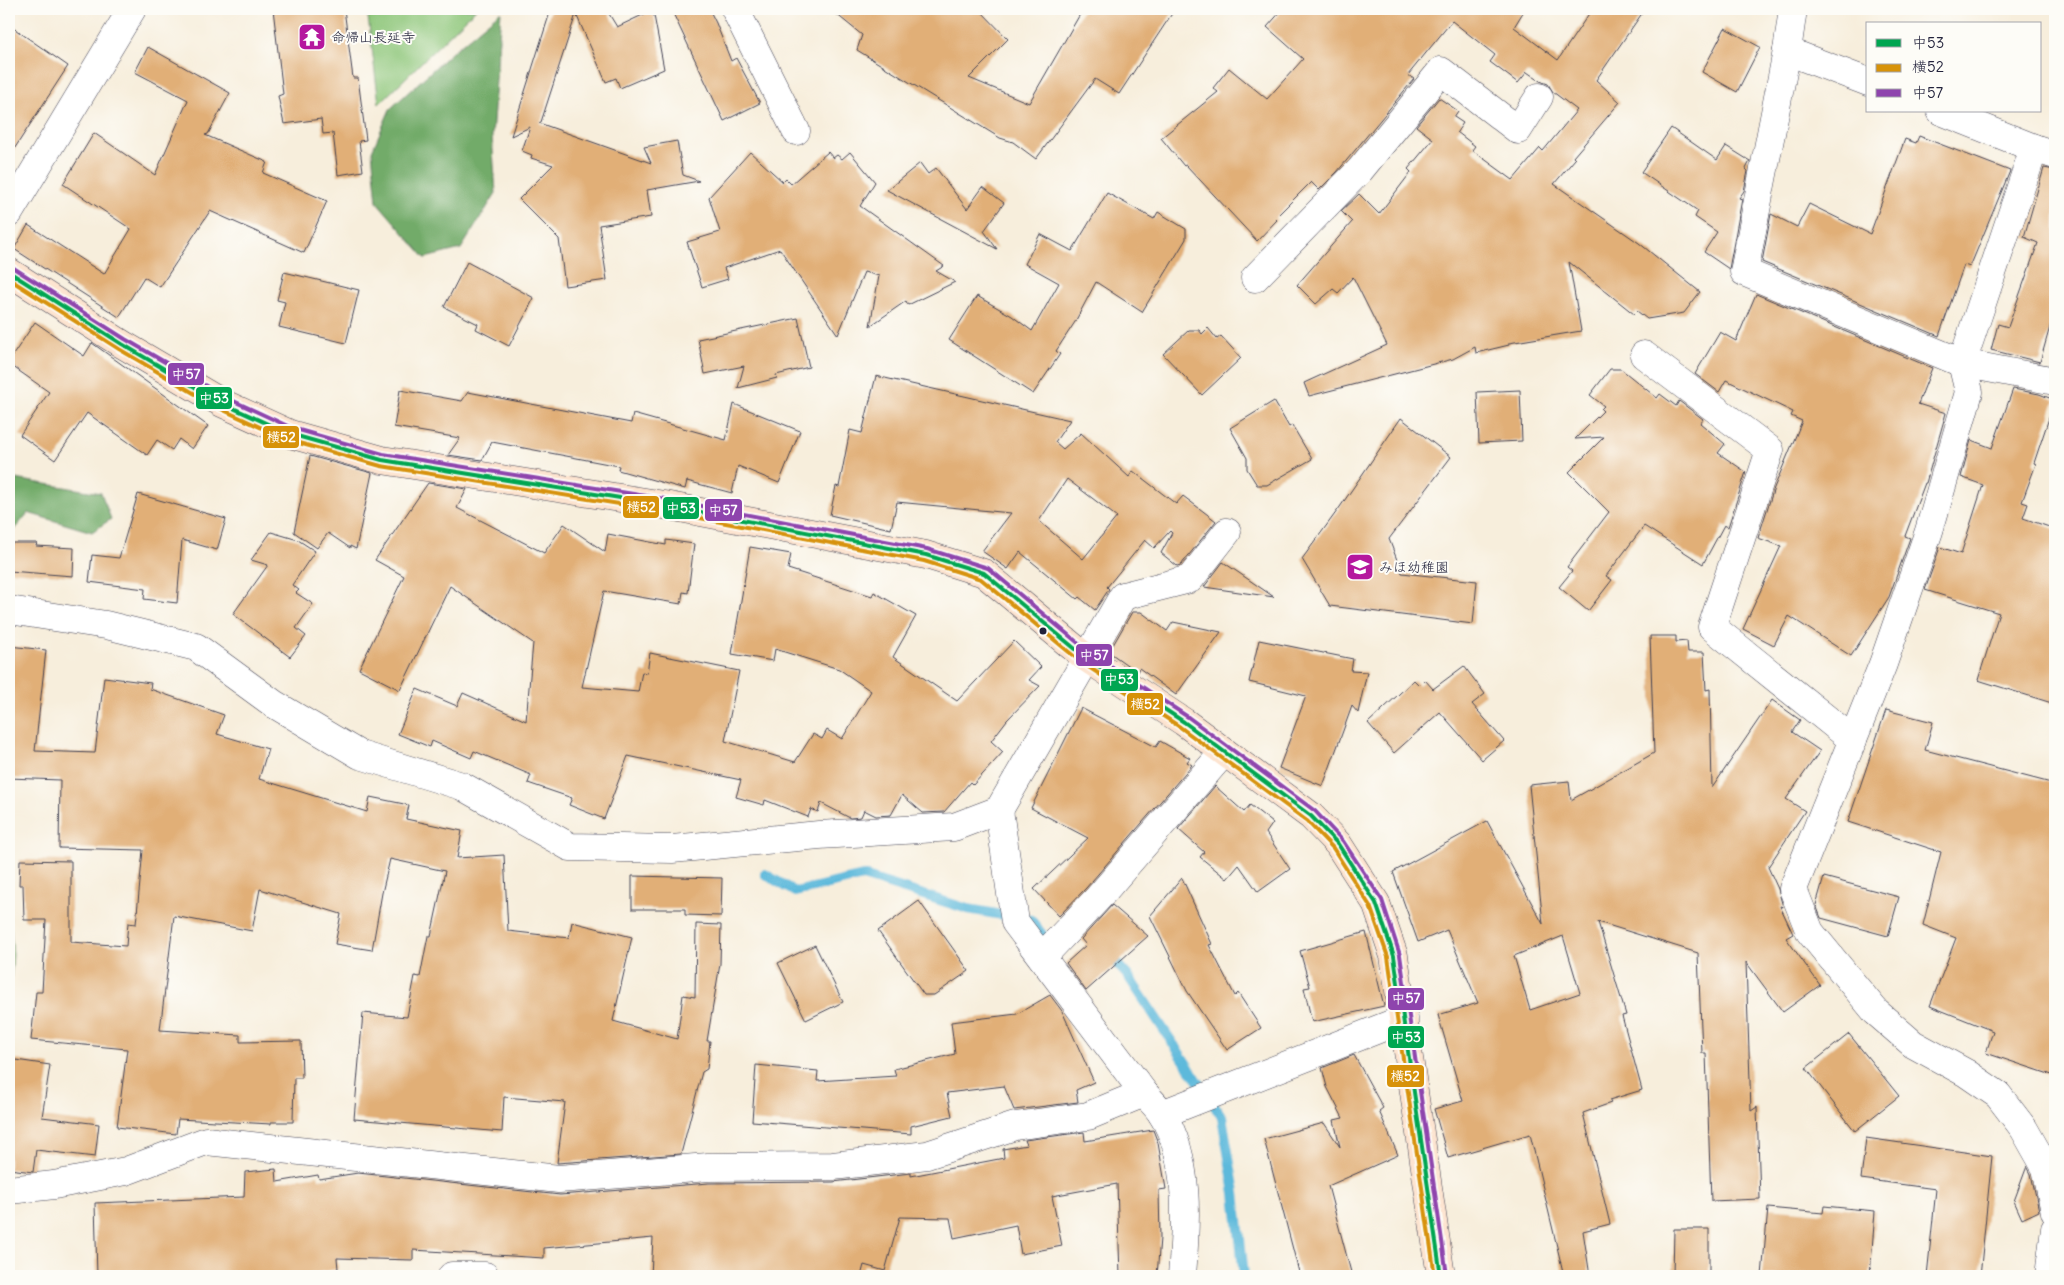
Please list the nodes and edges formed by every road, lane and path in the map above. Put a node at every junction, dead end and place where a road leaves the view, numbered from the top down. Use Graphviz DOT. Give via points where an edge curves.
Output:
graph roads {
  1 [pos="132,9"];
  2 [pos="735,9"];
  3 [pos="1793,9"];
  4 [pos="1787,51"];
  5 [pos="1866,81"];
  6 [pos="1539,97"];
  7 [pos="1944,112"];
  8 [pos="796,131"];
  9 [pos="2045,151"];
  10 [pos="9,213"];
  11 [pos="9,272"];
  12 [pos="1255,278"];
  13 [pos="1644,355"];
  14 [pos="1962,364"];
  15 [pos="2055,381"];
  16 [pos="1227,532"];
  17 [pos="9,610"];
  18 [pos="1086,657"];
  19 [pos="1853,740"];
  20 [pos="1224,752"];
  21 [pos="998,810"];
  22 [pos="1042,957"];
  23 [pos="1404,1019"];
  24 [pos="1144,1093"];
  25 [pos="1162,1114"];
  26 [pos="9,1190"];
  27 [pos="2055,1212"];
  28 [pos="2055,1229"];
  29 [pos="452,1276"];
  30 [pos="485,1276"];
  31 [pos="1182,1276"];
  32 [pos="1441,1276"];
  33 [pos="2049,1276"];
  1 -- 10 [label="street"];
  2 -- 8 [label="street"];
  3 -- 4 [label="street"];
  4 -- 5 [label="street"];
  4 -- 14 [label="street" via="1744,272"];
  6 -- 12 [label="street" via="1518,130 1441,71 1360,170"];
  7 -- 9 [label="street"];
  9 -- 14 [label="street"];
  11 -- 18 [label="street" via="222,403 290,434 382,460 664,505 926,555 984,574"];
  13 -- 19 [label="street" via="1770,450 1712,627"];
  14 -- 15 [label="street"];
  14 -- 19 [label="street" via="1969,392 1929,531 1884,664"];
  16 -- 18 [label="street" via="1190,579 1122,596"];
  17 -- 21 [label="street" via="106,625 196,647 274,704 360,755 462,786 570,847 672,849 954,826"];
  18 -- 20 [label="street"];
  18 -- 21 [label="street"];
  19 -- 27 [label="street" via="1793,889 1810,932 1890,1025 1913,1044 1998,1094 2024,1129 2046,1168"];
  20 -- 22 [label="street" via="1098,898"];
  20 -- 23 [label="street" via="1311,816 1338,844 1376,904 1394,956"];
  21 -- 22 [label="street" via="1015,922"];
  22 -- 24 [label="street"];
  23 -- 25 [label="street"];
  23 -- 32 [label="street"];
  24 -- 25 [label="street"];
  24 -- 26 [label="street" via="1088,1116 1015,1126 927,1155 833,1166 708,1167 559,1179 206,1141 126,1172"];
  25 -- 31 [label="street" via="1173,1138 1184,1180 1186,1228"];
  28 -- 33 [label="street"];
  29 -- 30 [label="street"];
}
